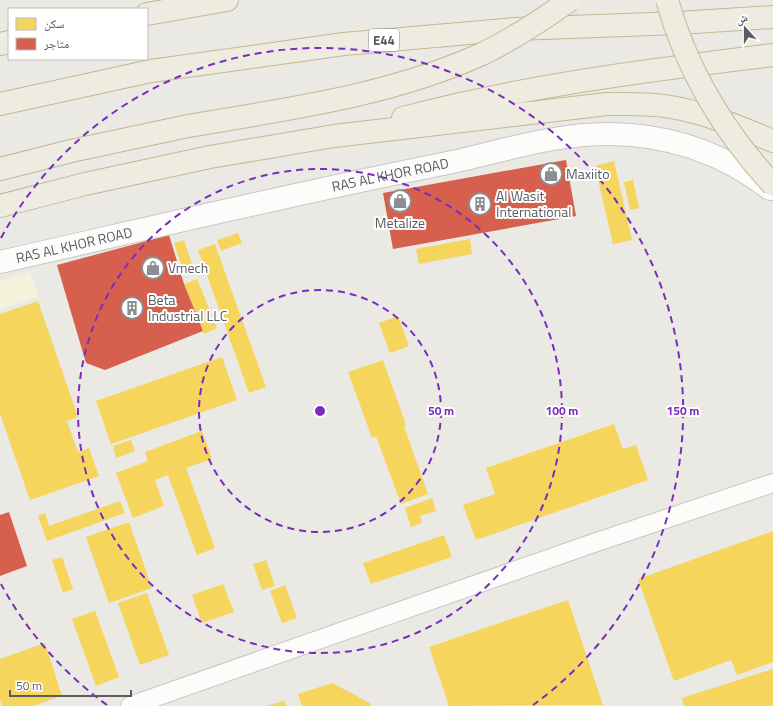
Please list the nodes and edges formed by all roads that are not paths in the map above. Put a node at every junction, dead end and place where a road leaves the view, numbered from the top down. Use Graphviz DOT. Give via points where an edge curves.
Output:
graph roads {
  1 [pos="226,0"];
  2 [pos="570,0"];
  3 [pos="667,0"];
  4 [pos="148,14"];
  5 [pos="773,17"];
  6 [pos="773,55"];
  7 [pos="0,104"];
  8 [pos="334,136"];
  9 [pos="773,141"];
  10 [pos="0,170"];
  11 [pos="773,185"];
  12 [pos="773,191"];
  13 [pos="0,206"];
  14 [pos="0,262"];
  15 [pos="773,484"];
  16 [pos="130,706"];
  1 -- 4 [label="highway"];
  2 -- 10 [label="highway, bridge" via="528,29 482,53 406,82 357,96 129,138"];
  3 -- 11 [label="highway, bridge" via="682,46 707,98 740,147"];
  5 -- 7 [label="highway, E44" via="515,29 344,44 151,71"];
  6 -- 8 [label="highway" via="666,68 489,97"];
  8 -- 9 [label="highway" via="607,104 640,104 698,113"];
  8 -- 13 [label="highway" via="210,157"];
  12 -- 14 [label="street, RAS AL KHOR ROAD" via="725,159 688,146 632,135 583,134 534,142 336,185"];
  15 -- 16 [label="street" via="588,545"];
}
